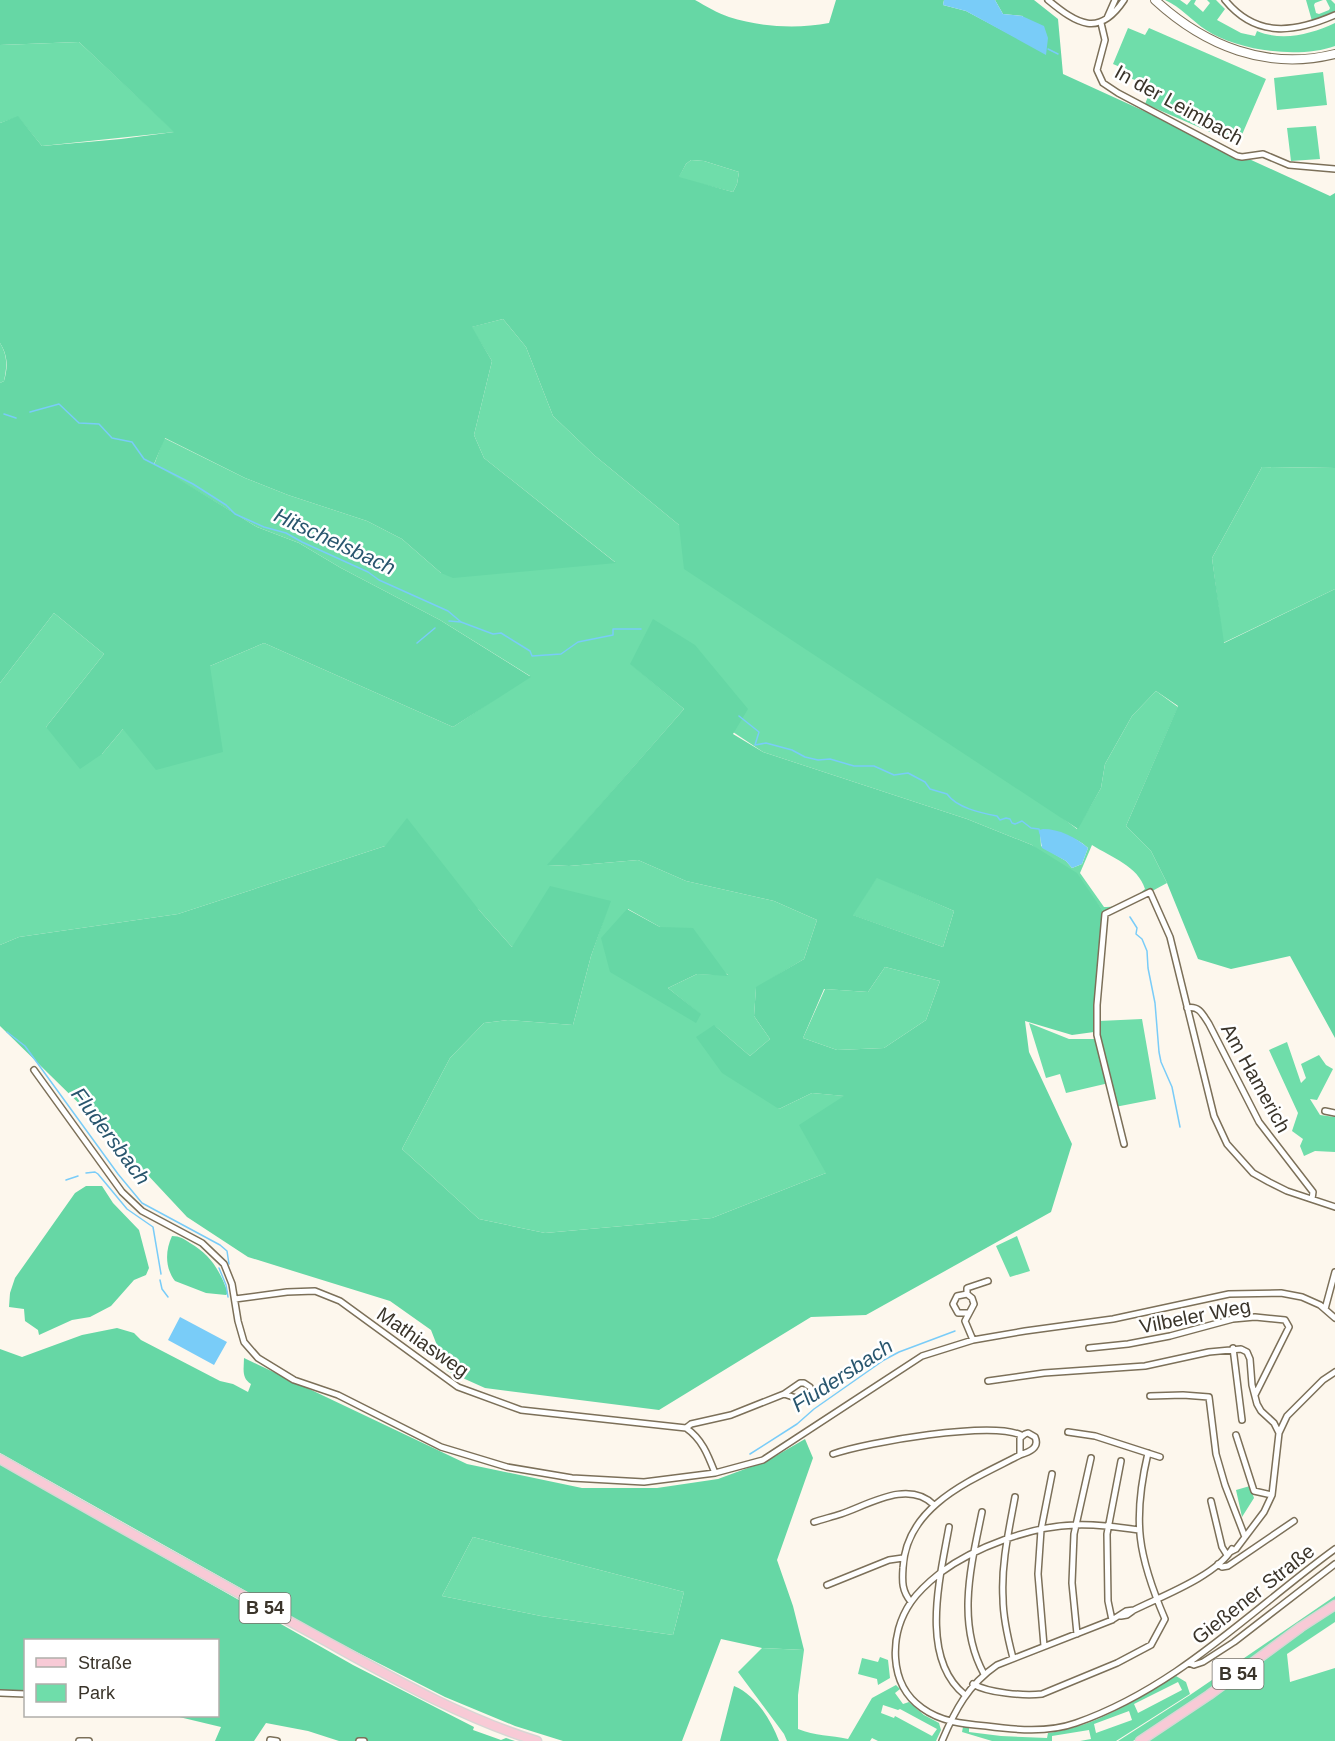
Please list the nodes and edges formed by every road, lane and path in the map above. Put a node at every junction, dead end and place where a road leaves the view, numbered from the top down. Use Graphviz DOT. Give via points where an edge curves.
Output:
graph roads {
  1 [pos="1047,0"];
  2 [pos="1115,0"];
  3 [pos="1124,0"];
  4 [pos="1148,0"];
  5 [pos="1155,0"];
  6 [pos="1225,0"];
  7 [pos="1162,7"];
  8 [pos="1335,15"];
  9 [pos="1103,21"];
  10 [pos="1335,54"];
  11 [pos="1335,169"];
  12 [pos="1187,1008"];
  13 [pos="34,1070"];
  14 [pos="1325,1111"];
  15 [pos="1335,1113"];
  16 [pos="1124,1144"];
  17 [pos="1312,1199"];
  18 [pos="1335,1207"];
  19 [pos="1335,1272"];
  20 [pos="988,1281"];
  21 [pos="967,1294"];
  22 [pos="235,1299"];
  23 [pos="1325,1309"];
  24 [pos="968,1313"];
  25 [pos="1335,1318"];
  26 [pos="973,1340"];
  27 [pos="1089,1348"];
  28 [pos="1233,1348"];
  29 [pos="1335,1372"];
  30 [pos="988,1381"];
  31 [pos="784,1394"];
  32 [pos="1255,1395"];
  33 [pos="1150,1396"];
  34 [pos="1242,1420"];
  35 [pos="686,1428"];
  36 [pos="1068,1432"];
  37 [pos="1278,1433"];
  38 [pos="1236,1435"];
  39 [pos="1022,1436"];
  40 [pos="1148,1453"];
  41 [pos="833,1454"];
  42 [pos="1020,1455"];
  43 [pos="1160,1457"];
  44 [pos="1091,1458"];
  45 [pos="0,1459"];
  46 [pos="1121,1461"];
  47 [pos="715,1473"];
  48 [pos="1053,1474"];
  49 [pos="1272,1495"];
  50 [pos="1015,1497"];
  51 [pos="1211,1501"];
  52 [pos="934,1504"];
  53 [pos="982,1512"];
  54 [pos="1294,1521"];
  55 [pos="814,1522"];
  56 [pos="1075,1525"];
  57 [pos="1108,1526"];
  58 [pos="949,1527"];
  59 [pos="1041,1530"];
  60 [pos="1139,1530"];
  61 [pos="1245,1537"];
  62 [pos="1007,1539"];
  63 [pos="1335,1549"];
  64 [pos="974,1553"];
  65 [pos="1228,1554"];
  66 [pos="903,1558"];
  67 [pos="1218,1564"];
  68 [pos="1335,1564"];
  69 [pos="940,1573"];
  70 [pos="827,1585"];
  71 [pos="1155,1599"];
  72 [pos="910,1602"];
  73 [pos="1335,1605"];
  74 [pos="1112,1620"];
  75 [pos="1077,1634"];
  76 [pos="1044,1646"];
  77 [pos="1013,1658"];
  78 [pos="1189,1663"];
  79 [pos="984,1674"];
  80 [pos="973,1684"];
  81 [pos="0,1693"];
  82 [pos="24,1694"];
  83 [pos="965,1695"];
  84 [pos="950,1722"];
  85 [pos="270,1740"];
  86 [pos="79,1741"];
  87 [pos="89,1741"];
  88 [pos="277,1741"];
  89 [pos="359,1741"];
  90 [pos="364,1741"];
  91 [pos="537,1741"];
  92 [pos="942,1741"];
  93 [pos="1140,1741"];
  1 -- 9 [label="street" via="1082,23"];
  2 -- 9 [label="street"];
  3 -- 9 [label="street"];
  4 -- 7 [label="main road"];
  5 -- 7 [label="main road"];
  6 -- 8 [label="street" via="1242,17 1270,28 1304,27"];
  7 -- 10 [label="main road" via="1201,35 1245,54 1289,60"];
  9 -- 11 [label="street, In der Leimbach" via="1105,40 1097,70 1102,83 1228,153 1242,157 1263,154 1289,165"];
  12 -- 16 [label="street" via="1170,937 1150,892 1105,914 1097,1035"];
  12 -- 17 [label="street, Am Hamerich" via="1198,1009 1209,1023 1259,1122 1313,1192"];
  12 -- 17 [label="street" via="1214,1116 1227,1144 1253,1173"];
  13 -- 22 [label="street" via="122,1192 142,1211 202,1243 224,1264"];
  14 -- 15 [label="street"];
  17 -- 18 [label="street"];
  19 -- 23 [label="street"];
  20 -- 21 [label="street" via="967,1288"];
  21 -- 24 [label="street" via="974,1304"];
  21 -- 24 [label="street" via="957,1296 953,1304 958,1313"];
  22 -- 35 [label="street, Mathiasweg" via="315,1291 340,1301 458,1387 521,1410"];
  22 -- 47 [label="street" via="244,1342 258,1358 294,1380 338,1395 441,1447 507,1467 572,1478 644,1482"];
  23 -- 25 [label="street"];
  23 -- 26 [label="street" via="1302,1297 1281,1293 1229,1294 1113,1319"];
  24 -- 26 [label="street" via="965,1322"];
  26 -- 47 [label="street" via="922,1356 763,1460"];
  27 -- 32 [label="street, Vilbeler Weg" via="1170,1336 1233,1319 1285,1320 1289,1328"];
  28 -- 30 [label="street" via="1145,1366"];
  28 -- 32 [label="street" via="1247,1352"];
  28 -- 34 [label="street"];
  29 -- 37 [label="street" via="1287,1416"];
  31 -- 31 [label="street" via="806,1400 811,1389 800,1383"];
  31 -- 35 [label="street"];
  32 -- 37 [label="street" via="1261,1411"];
  33 -- 61 [label="street" via="1209,1397 1218,1464"];
  35 -- 47 [label="street" via="697,1436"];
  36 -- 40 [label="street"];
  37 -- 49 [label="street"];
  38 -- 49 [label="street" via="1254,1491"];
  39 -- 41 [label="street" via="968,1431"];
  39 -- 42 [label="street" via="1018,1441"];
  39 -- 42 [label="street" via="1031,1434 1037,1443 1034,1449"];
  40 -- 43 [label="street"];
  40 -- 60 [label="street" via="1139,1500"];
  42 -- 52 [label="street"];
  44 -- 56 [label="street"];
  45 -- 91 [label="main road, B 54" via="432,1699"];
  46 -- 57 [label="street"];
  48 -- 59 [label="street"];
  49 -- 61 [label="street"];
  50 -- 62 [label="street"];
  51 -- 65 [label="street" via="1222,1547"];
  52 -- 55 [label="street" via="922,1497 897,1494"];
  52 -- 66 [label="street" via="919,1522"];
  53 -- 64 [label="street"];
  54 -- 67 [label="street" via="1228,1566"];
  56 -- 57 [label="street"];
  56 -- 59 [label="street"];
  56 -- 75 [label="street" via="1072,1583"];
  57 -- 60 [label="street"];
  57 -- 74 [label="street" via="1108,1601"];
  58 -- 69 [label="street"];
  59 -- 62 [label="street"];
  59 -- 76 [label="street" via="1038,1574"];
  60 -- 71 [label="street" via="1144,1565"];
  61 -- 65 [label="street"];
  62 -- 64 [label="street"];
  62 -- 77 [label="street" via="1002,1600"];
  63 -- 78 [label="street, Gießener Straße"];
  64 -- 69 [label="street"];
  64 -- 79 [label="street" via="968,1594 969,1631"];
  65 -- 67 [label="street"];
  66 -- 70 [label="street"];
  66 -- 72 [label="street" via="902,1586"];
  67 -- 71 [label="street"];
  68 -- 78 [label="street, Gießener Straße" via="1234,1642 1203,1662"];
  69 -- 72 [label="street"];
  69 -- 83 [label="street" via="938,1651 952,1685"];
  71 -- 74 [label="street"];
  71 -- 80 [label="street" via="1165,1619 1151,1644 1117,1663 1042,1694 981,1689"];
  72 -- 84 [label="street, Gießener Straße" via="897,1637 899,1682 923,1710"];
  73 -- 93 [label="main road, B 54"];
  74 -- 75 [label="street"];
  75 -- 76 [label="street"];
  76 -- 77 [label="street"];
  77 -- 79 [label="street"];
  78 -- 84 [label="street, Gießener Straße" via="1128,1701 1074,1724 1039,1729"];
  79 -- 80 [label="street"];
  80 -- 83 [label="street"];
  81 -- 82 [label="street"];
  83 -- 84 [label="street"];
  84 -- 92 [label="street"];
  85 -- 88 [label="street"];
  86 -- 87 [label="street"];
  89 -- 90 [label="street"];
}
